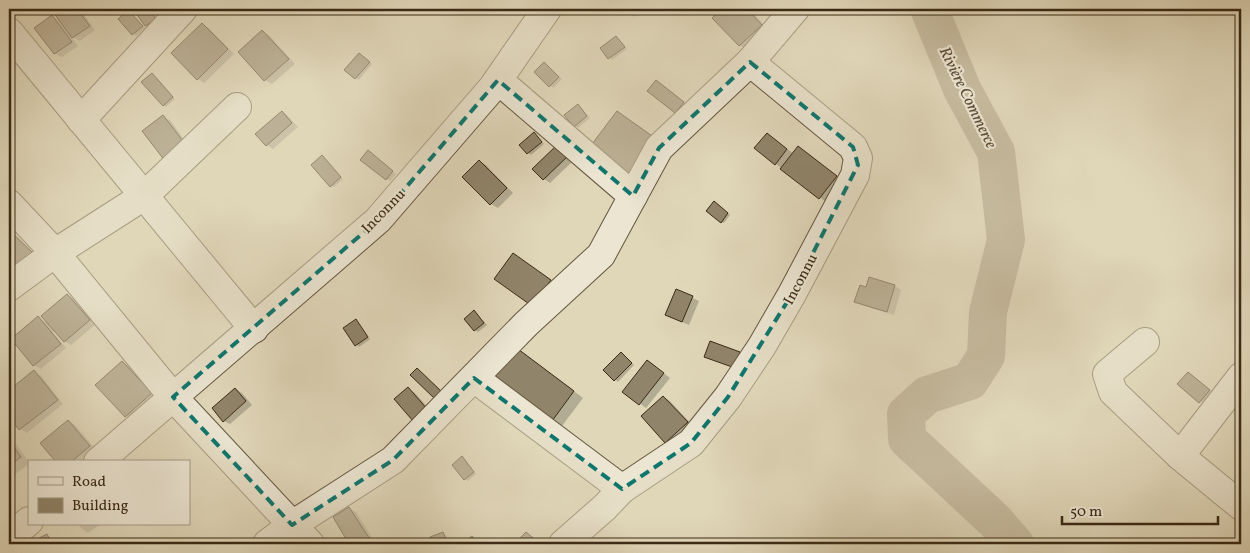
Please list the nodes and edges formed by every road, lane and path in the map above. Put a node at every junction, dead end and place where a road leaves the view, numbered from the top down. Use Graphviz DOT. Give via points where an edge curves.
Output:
graph roads {
  1 [pos="183,9"];
  2 [pos="547,9"];
  3 [pos="795,9"];
  4 [pos="9,32"];
  5 [pos="750,62"];
  6 [pos="498,80"];
  7 [pos="237,107"];
  8 [pos="81,120"];
  9 [pos="144,196"];
  10 [pos="633,196"];
  11 [pos="9,204"];
  12 [pos="55,253"];
  13 [pos="9,287"];
  14 [pos="254,329"];
  15 [pos="1145,342"];
  16 [pos="474,378"];
  17 [pos="1238,387"];
  18 [pos="174,397"];
  19 [pos="1180,456"];
  20 [pos="100,460"];
  21 [pos="622,489"];
  22 [pos="1241,506"];
  23 [pos="28,522"];
  24 [pos="301,535"];
  25 [pos="9,538"];
  26 [pos="268,544"];
  27 [pos="563,544"];
  1 -- 8 [label="street"];
  2 -- 6 [label="street, Inconnu"];
  3 -- 5 [label="street"];
  4 -- 8 [label="street"];
  5 -- 10 [label="street" via="659,148"];
  5 -- 21 [label="street, Inconnu" via="853,147 858,166 792,294 728,397 691,444"];
  6 -- 10 [label="street"];
  6 -- 14 [label="street, Inconnu" via="378,220"];
  7 -- 9 [label="street"];
  8 -- 9 [label="street"];
  9 -- 12 [label="street"];
  9 -- 14 [label="street"];
  10 -- 16 [label="street" via="602,255 526,324"];
  11 -- 12 [label="street"];
  12 -- 13 [label="street"];
  12 -- 18 [label="street"];
  14 -- 18 [label="street, Inconnu"];
  15 -- 19 [label="street" via="1107,374 1113,392"];
  16 -- 21 [label="street"];
  16 -- 24 [label="street" via="393,460"];
  17 -- 19 [label="street"];
  18 -- 20 [label="street, Inconnu"];
  18 -- 24 [label="street"];
  19 -- 22 [label="street"];
  21 -- 27 [label="street, Inconnu"];
  23 -- 25 [label="street"];
  24 -- 26 [label="street"];
}
